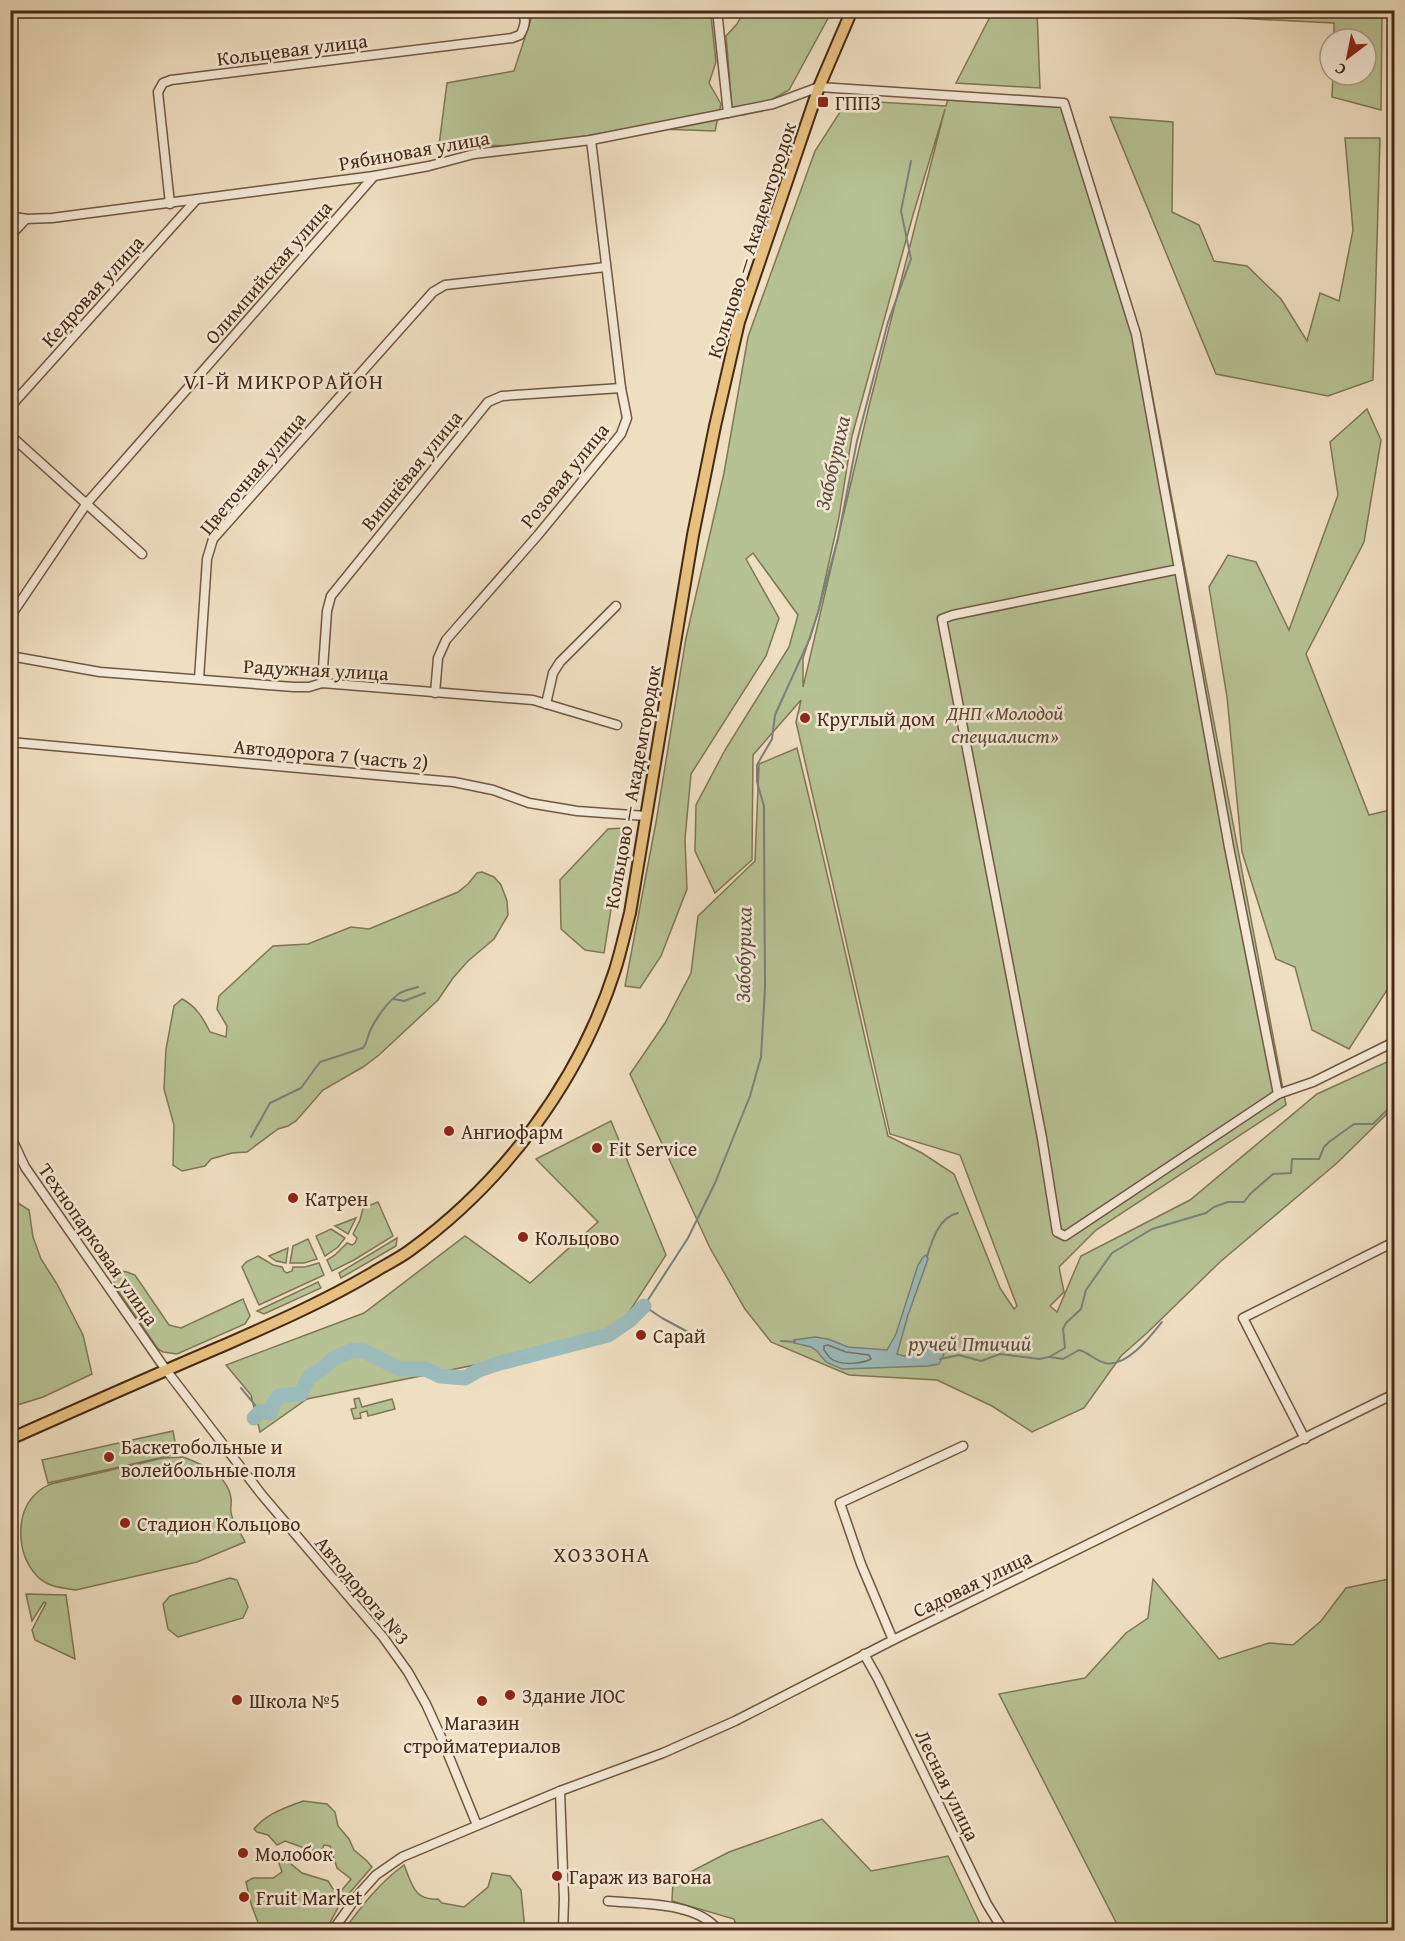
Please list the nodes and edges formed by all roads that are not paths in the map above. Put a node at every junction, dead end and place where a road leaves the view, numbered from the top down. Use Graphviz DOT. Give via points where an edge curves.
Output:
graph roads {
  1 [pos="522,10"];
  2 [pos="717,10"];
  3 [pos="852,10"];
  4 [pos="819,87"];
  5 [pos="728,113"];
  6 [pos="591,140"];
  7 [pos="374,176"];
  8 [pos="196,200"];
  9 [pos="170,204"];
  10 [pos="10,216"];
  11 [pos="26,219"];
  12 [pos="10,236"];
  13 [pos="606,267"];
  14 [pos="621,388"];
  15 [pos="11,406"];
  16 [pos="10,435"];
  17 [pos="87,503"];
  18 [pos="142,554"];
  19 [pos="1179,569"];
  20 [pos="616,606"];
  21 [pos="10,617"];
  22 [pos="10,656"];
  23 [pos="199,679"];
  24 [pos="322,684"];
  25 [pos="435,693"];
  26 [pos="546,704"];
  27 [pos="617,725"];
  28 [pos="10,742"];
  29 [pos="646,816"];
  30 [pos="1395,1042"];
  31 [pos="1278,1094"];
  32 [pos="10,1135"];
  33 [pos="1395,1242"];
  34 [pos="166,1370"];
  35 [pos="1395,1394"];
  36 [pos="10,1439"];
  37 [pos="1305,1439"];
  38 [pos="963,1446"];
  39 [pos="893,1640"];
  40 [pos="864,1654"];
  41 [pos="561,1791"];
  42 [pos="477,1825"];
  43 [pos="608,1901"];
  44 [pos="333,1930"];
  45 [pos="563,1930"];
  46 [pos="718,1930"];
  47 [pos="1003,1930"];
  1 -- 9 [label="street, Кольцевая улица" via="525,26 516,37 164,83 158,92"];
  2 -- 5 [label="street"];
  3 -- 4 [label="main road, Кольцово — Академгородок"];
  4 -- 5 [label="street, Рябиновая улица" via="773,104"];
  4 -- 19 [label="street" via="1064,103 1136,334"];
  4 -- 29 [label="main road, Кольцово — Академгородок" via="740,322 715,426"];
  5 -- 6 [label="street, Рябиновая улица"];
  6 -- 7 [label="street, Рябиновая улица" via="474,154"];
  6 -- 13 [label="street, Розовая улица"];
  7 -- 8 [label="street, Рябиновая улица"];
  7 -- 17 [label="street, Олимпийская улица"];
  8 -- 9 [label="street, Рябиновая улица"];
  8 -- 15 [label="street, Кедровая улица"];
  9 -- 11 [label="street, Рябиновая улица"];
  10 -- 11 [label="street, Рябиновая улица"];
  11 -- 12 [label="street"];
  13 -- 14 [label="street, Розовая улица"];
  13 -- 23 [label="street, Цветочная улица" via="445,285 433,292 213,539 207,559"];
  14 -- 24 [label="street, Вишнёвая улица" via="502,396 488,402 331,596"];
  14 -- 25 [label="street, Розовая улица" via="627,418 621,434 446,640 438,658"];
  16 -- 17 [label="street"];
  17 -- 18 [label="street"];
  17 -- 21 [label="street, Олимпийская улица"];
  19 -- 31 [label="street"];
  19 -- 31 [label="street" via="942,619 1057,1232 1065,1236"];
  20 -- 26 [label="street" via="560,662 553,673"];
  22 -- 23 [label="street, Радужная улица" via="100,672"];
  23 -- 24 [label="street, Радужная улица" via="294,687"];
  24 -- 25 [label="street, Радужная улица"];
  25 -- 26 [label="street, Радужная улица"];
  26 -- 27 [label="street, Радужная улица"];
  28 -- 29 [label="street, Автодорога 7 (часть 2)" via="454,782 529,803"];
  29 -- 34 [label="main road, Кольцово — Академгородок" via="630,913 605,996 558,1093 502,1166 454,1214 408,1252 298,1311"];
  30 -- 31 [label="street" via="1313,1082"];
  32 -- 34 [label="street, Технопарковая улица" via="25,1167"];
  33 -- 37 [label="street" via="1243,1318"];
  34 -- 36 [label="main road, Кольцово — Академгородок"];
  34 -- 42 [label="street, Автодорога №3" via="256,1488 408,1672 437,1729"];
  35 -- 37 [label="street, Садовая улица"];
  37 -- 39 [label="street, Садовая улица"];
  38 -- 39 [label="street" via="840,1503"];
  39 -- 40 [label="street, Садовая улица"];
  40 -- 41 [label="street, Садовая улица" via="735,1721"];
  40 -- 47 [label="street, Лесная улица"];
  41 -- 42 [label="street, Садовая улица"];
  41 -- 45 [label="street"];
  42 -- 44 [label="street, Садовая улица" via="402,1857 376,1875"];
  43 -- 46 [label="street" via="676,1908 698,1914"];
}
